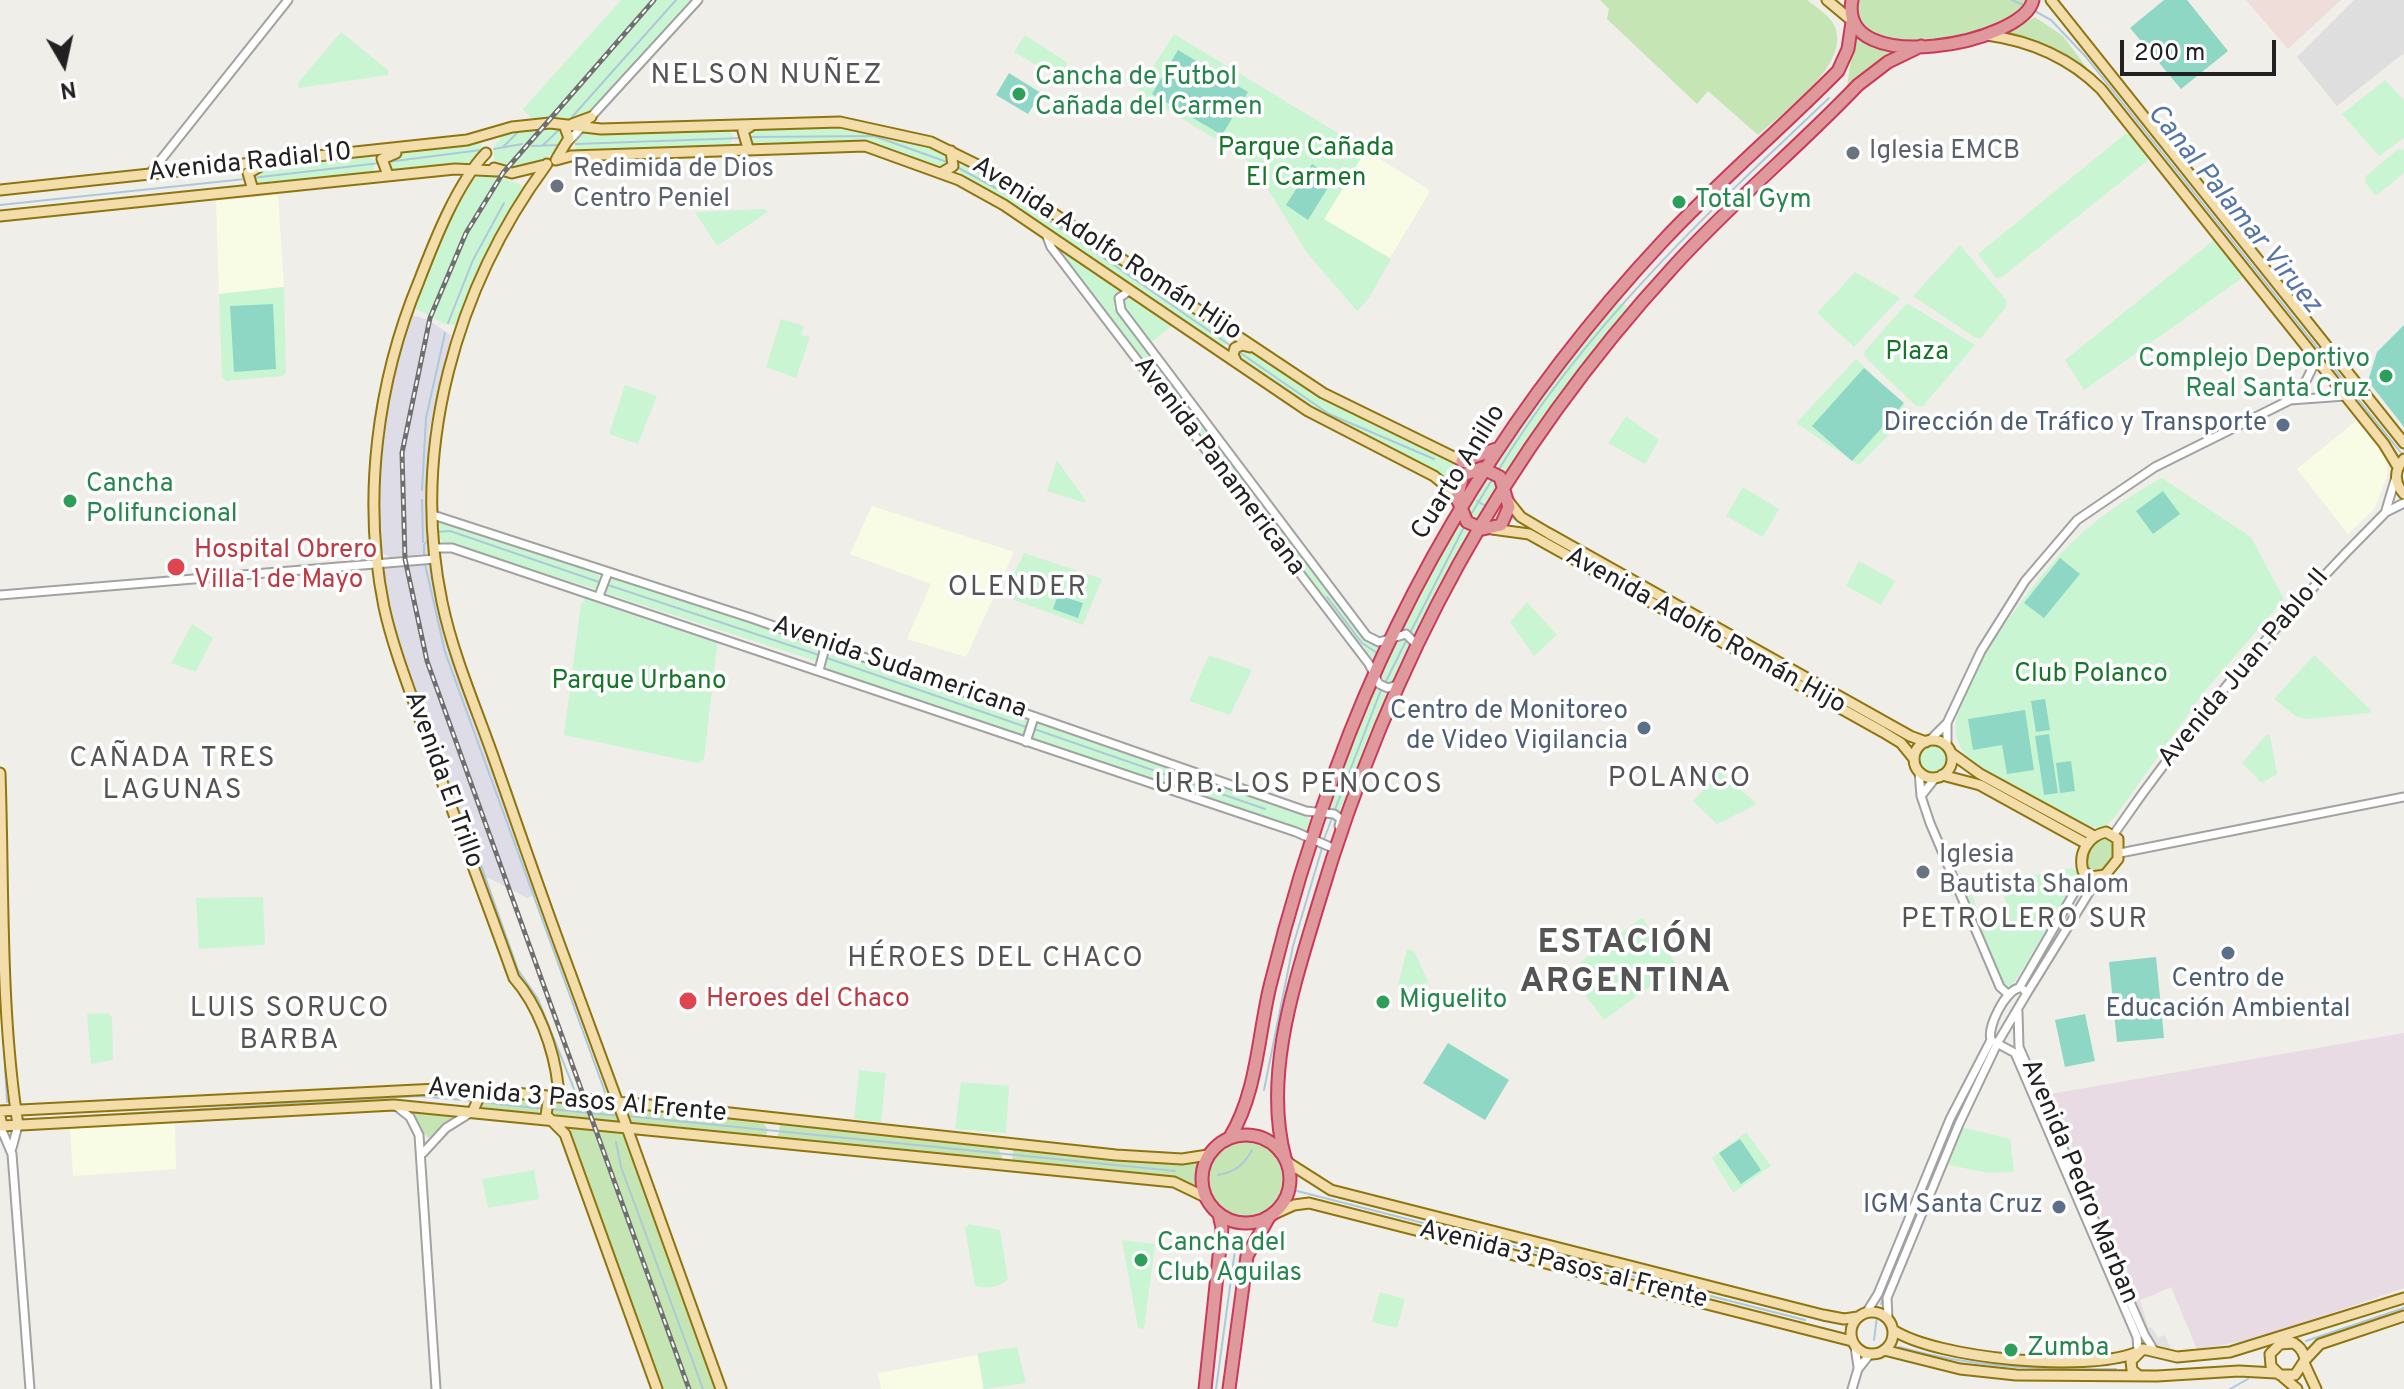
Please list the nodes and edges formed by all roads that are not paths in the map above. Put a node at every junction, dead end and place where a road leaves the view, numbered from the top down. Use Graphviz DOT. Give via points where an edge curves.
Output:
graph roads {
  1 [pos="288,0"];
  2 [pos="698,0"];
  3 [pos="1827,0"];
  4 [pos="1852,0"];
  5 [pos="2033,0"];
  6 [pos="2051,0"];
  7 [pos="1852,21"];
  8 [pos="1984,35"];
  9 [pos="1921,46"];
  10 [pos="593,115"];
  11 [pos="566,125"];
  12 [pos="737,126"];
  13 [pos="581,127"];
  14 [pos="601,129"];
  15 [pos="498,131"];
  16 [pos="568,142"];
  17 [pos="741,147"];
  18 [pos="486,151"];
  19 [pos="952,152"];
  20 [pos="376,155"];
  21 [pos="552,162"];
  22 [pos="475,168"];
  23 [pos="448,169"];
  24 [pos="988,170"];
  25 [pos="242,171"];
  26 [pos="497,171"];
  27 [pos="943,172"];
  28 [pos="382,175"];
  29 [pos="148,176"];
  30 [pos="958,179"];
  31 [pos="246,188"];
  32 [pos="0,190"];
  33 [pos="462,190"];
  34 [pos="0,216"];
  35 [pos="1046,234"];
  36 [pos="1678,243"];
  37 [pos="1129,291"];
  38 [pos="1232,333"];
  39 [pos="2326,348"];
  40 [pos="1220,352"];
  41 [pos="2315,356"];
  42 [pos="1236,362"];
  43 [pos="1281,365"];
  44 [pos="2358,385"];
  45 [pos="2346,395"];
  46 [pos="2290,400"];
  47 [pos="2404,443"];
  48 [pos="1500,446"];
  49 [pos="1462,461"];
  50 [pos="2400,465"];
  51 [pos="1481,468"];
  52 [pos="1247,478"];
  53 [pos="1504,485"];
  54 [pos="1233,486"];
  55 [pos="1256,489"];
  56 [pos="2404,494"];
  57 [pos="1241,497"];
  58 [pos="1509,502"];
  59 [pos="2404,503"];
  60 [pos="1458,505"];
  61 [pos="2386,512"];
  62 [pos="433,515"];
  63 [pos="1481,529"];
  64 [pos="1504,530"];
  65 [pos="1467,544"];
  66 [pos="434,548"];
  67 [pos="1576,554"];
  68 [pos="435,559"];
  69 [pos="378,564"];
  70 [pos="608,572"];
  71 [pos="0,595"];
  72 [pos="599,596"];
  73 [pos="1393,638"];
  74 [pos="826,644"];
  75 [pos="1416,644"];
  76 [pos="819,670"];
  77 [pos="1376,675"];
  78 [pos="1397,685"];
  79 [pos="1034,717"];
  80 [pos="1947,723"];
  81 [pos="1883,732"];
  82 [pos="1910,736"];
  83 [pos="1928,741"];
  84 [pos="1026,742"];
  85 [pos="1949,749"];
  86 [pos="1914,759"];
  87 [pos="1919,771"];
  88 [pos="0,773"];
  89 [pos="1939,776"];
  90 [pos="1921,796"];
  91 [pos="2404,797"];
  92 [pos="1330,814"];
  93 [pos="2114,834"];
  94 [pos="2094,836"];
  95 [pos="1315,842"];
  96 [pos="2087,844"];
  97 [pos="1334,846"];
  98 [pos="2120,853"];
  99 [pos="2085,874"];
  100 [pos="2098,878"];
  101 [pos="2,929"];
  102 [pos="2019,988"];
  103 [pos="2027,993"];
  104 [pos="2009,995"];
  105 [pos="2018,1012"];
  106 [pos="1996,1042"];
  107 [pos="550,1099"];
  108 [pos="476,1102"];
  109 [pos="394,1105"];
  110 [pos="619,1106"];
  111 [pos="547,1117"];
  112 [pos="17,1119"];
  113 [pos="1,1120"];
  114 [pos="626,1125"];
  115 [pos="643,1129"];
  116 [pos="1230,1137"];
  117 [pos="632,1142"];
  118 [pos="12,1154"];
  119 [pos="422,1155"];
  120 [pos="1208,1155"];
  121 [pos="1286,1160"];
  122 [pos="1205,1197"];
  123 [pos="1219,1214"];
  124 [pos="1272,1215"];
  125 [pos="1509,1244"];
  126 [pos="1714,1295"];
  127 [pos="2404,1298"];
  128 [pos="1862,1315"];
  129 [pos="2404,1316"];
  130 [pos="1888,1319"];
  131 [pos="1893,1330"];
  132 [pos="2280,1337"];
  133 [pos="2294,1343"];
  134 [pos="1854,1344"];
  135 [pos="2153,1349"];
  136 [pos="1884,1350"];
  137 [pos="2273,1350"];
  138 [pos="2136,1352"];
  139 [pos="1870,1354"];
  140 [pos="2164,1355"];
  141 [pos="2305,1362"];
  142 [pos="1858,1369"];
  143 [pos="2278,1374"];
  144 [pos="2143,1376"];
  145 [pos="2157,1376"];
  146 [pos="30,1389"];
  147 [pos="436,1389"];
  148 [pos="657,1389"];
  149 [pos="721,1389"];
  150 [pos="1205,1389"];
  151 [pos="1229,1389"];
  152 [pos="1852,1389"];
  153 [pos="2297,1389"];
  154 [pos="2316,1389"];
  1 -- 29 [label="street"];
  2 -- 10 [label="street"];
  3 -- 7 [label="main road"];
  4 -- 7 [label="highway, Cuarto Anillo"];
  5 -- 8 [label="highway" via="2025,16"];
  6 -- 39 [label="main road"];
  7 -- 9 [label="highway" via="1883,45"];
  7 -- 36 [label="highway, Cuarto Anillo" via="1838,71"];
  8 -- 9 [label="highway"];
  8 -- 41 [label="main road" via="2034,45 2091,79"];
  9 -- 36 [label="highway, Cuarto Anillo" via="1858,85"];
  10 -- 11 [label="main road"];
  10 -- 13 [label="street"];
  10 -- 14 [label="main road"];
  11 -- 13 [label="main road"];
  11 -- 15 [label="main road" via="529,124"];
  11 -- 16 [label="main road"];
  12 -- 14 [label="main road"];
  12 -- 17 [label="main road"];
  12 -- 19 [label="main road, Avenida Adolfo Román Hijo" via="810,120 892,131"];
  13 -- 14 [label="main road"];
  13 -- 16 [label="street"];
  15 -- 18 [label="main road, Avenida El Trillo"];
  15 -- 20 [label="main road, Avenida Radial 10"];
  16 -- 21 [label="main road, Avenida El Trillo"];
  17 -- 21 [label="main road, Avenida Adolfo Román Hijo" via="571,156"];
  17 -- 27 [label="main road, Avenida Adolfo Román Hijo" via="865,146"];
  18 -- 22 [label="main road, Avenida El Trillo"];
  18 -- 26 [label="main road"];
  19 -- 24 [label="main road, Avenida Adolfo Román Hijo"];
  19 -- 27 [label="main road" via="953,166"];
  20 -- 25 [label="main road, Avenida Radial 10" via="301,159"];
  20 -- 28 [label="main road"];
  21 -- 26 [label="main road, Avenida Adolfo Román Hijo" via="512,173"];
  21 -- 62 [label="main road, Avenida El Trillo" via="490,256 459,331 440,414"];
  22 -- 23 [label="main road, Avenida Radial 10"];
  22 -- 26 [label="main road, Avenida Radial 10"];
  22 -- 33 [label="main road, Avenida El Trillo"];
  23 -- 28 [label="main road, Avenida Radial 10"];
  23 -- 33 [label="main road" via="460,175"];
  24 -- 30 [label="main road" via="963,162 956,171"];
  24 -- 38 [label="main road, Avenida Adolfo Román Hijo"];
  25 -- 29 [label="main road, Avenida Radial 10"];
  25 -- 31 [label="main road"];
  27 -- 30 [label="main road, Avenida Adolfo Román Hijo"];
  28 -- 31 [label="main road, Avenida Radial 10"];
  29 -- 32 [label="main road, Avenida Radial 10"];
  30 -- 35 [label="main road, Avenida Adolfo Román Hijo"];
  31 -- 34 [label="main road, Avenida Radial 10"];
  33 -- 69 [label="main road, Avenida El Trillo" via="407,309 389,375 377,451"];
  35 -- 37 [label="main road, Avenida Adolfo Román Hijo"];
  35 -- 54 [label="street, Avenida Panamericana"];
  36 -- 48 [label="highway, Cuarto Anillo" via="1607,304"];
  36 -- 53 [label="highway, Cuarto Anillo"];
  37 -- 40 [label="main road, Avenida Adolfo Román Hijo"];
  37 -- 52 [label="street, Avenida Panamericana" via="1119,298 1121,310"];
  38 -- 40 [label="main road" via="1231,345"];
  38 -- 43 [label="main road, Avenida Adolfo Román Hijo"];
  39 -- 41 [label="street"];
  39 -- 44 [label="main road"];
  40 -- 42 [label="main road, Avenida Adolfo Román Hijo"];
  41 -- 45 [label="main road"];
  41 -- 46 [label="street" via="2310,377"];
  42 -- 43 [label="main road" via="1235,348 1245,345"];
  42 -- 60 [label="main road, Avenida Adolfo Román Hijo" via="1308,411 1434,476"];
  43 -- 49 [label="main road, Avenida Adolfo Román Hijo" via="1355,410"];
  44 -- 45 [label="street"];
  44 -- 47 [label="main road"];
  45 -- 46 [label="street"];
  45 -- 50 [label="main road"];
  46 -- 80 [label="street" via="2164,462 2077,520 2025,581 1981,651"];
  48 -- 49 [label="highway"];
  48 -- 51 [label="highway, Cuarto Anillo"];
  49 -- 51 [label="main road, Avenida Adolfo Román Hijo"];
  50 -- 56 [label="main road"];
  50 -- 61 [label="street, Avenida Juan Pablo II"];
  51 -- 53 [label="highway" via="1496,473"];
  51 -- 60 [label="highway, Cuarto Anillo"];
  52 -- 54 [label="street" via="1243,487"];
  52 -- 55 [label="street, Avenida Panamericana"];
  53 -- 58 [label="highway"];
  53 -- 63 [label="highway, Cuarto Anillo"];
  54 -- 57 [label="street, Avenida Panamericana"];
  55 -- 57 [label="street" via="1246,488"];
  55 -- 73 [label="street, Avenida Panamericana" via="1369,639"];
  57 -- 77 [label="street, Avenida Panamericana"];
  58 -- 63 [label="highway" via="1503,523"];
  58 -- 67 [label="main road, Avenida Adolfo Román Hijo" via="1521,517"];
  59 -- 61 [label="street, Avenida Juan Pablo II"];
  60 -- 63 [label="highway" via="1467,522"];
  60 -- 73 [label="highway, Cuarto Anillo"];
  61 -- 93 [label="street, Avenida Juan Pablo II" via="2298,601 2213,699"];
  62 -- 66 [label="main road, Avenida El Trillo"];
  62 -- 70 [label="street, Avenida Sudamericana"];
  63 -- 64 [label="main road, Avenida Adolfo Román Hijo"];
  63 -- 65 [label="highway"];
  64 -- 65 [label="highway"];
  64 -- 67 [label="main road, Avenida Adolfo Román Hijo" via="1529,534"];
  65 -- 75 [label="highway"];
  66 -- 68 [label="main road, Avenida El Trillo"];
  66 -- 72 [label="street, Avenida Sudamericana" via="449,547"];
  67 -- 81 [label="main road, Avenida Adolfo Román Hijo"];
  67 -- 82 [label="main road, Avenida Adolfo Román Hijo"];
  68 -- 69 [label="street"];
  68 -- 110 [label="main road, Avenida El Trillo" via="458,661"];
  69 -- 71 [label="street"];
  69 -- 107 [label="main road, Avenida El Trillo" via="393,642 456,823 514,978 528,994 546,1036 558,1081"];
  70 -- 72 [label="street"];
  70 -- 74 [label="street, Avenida Sudamericana"];
  72 -- 76 [label="street, Avenida Sudamericana"];
  73 -- 75 [label="street, Avenida Panamericana" via="1406,634"];
  73 -- 77 [label="highway, Cuarto Anillo"];
  74 -- 76 [label="street"];
  74 -- 79 [label="street, Avenida Sudamericana"];
  75 -- 78 [label="highway"];
  76 -- 84 [label="street, Avenida Sudamericana"];
  77 -- 78 [label="street, Avenida Panamericana" via="1383,686"];
  77 -- 92 [label="highway, Cuarto Anillo"];
  78 -- 97 [label="highway"];
  79 -- 84 [label="street"];
  79 -- 92 [label="street, Avenida Sudamericana"];
  80 -- 83 [label="street"];
  80 -- 85 [label="street"];
  81 -- 82 [label="main road"];
  81 -- 86 [label="main road, Avenida Adolfo Román Hijo"];
  82 -- 83 [label="main road, Avenida Adolfo Román Hijo"];
  83 -- 85 [label="main road"];
  83 -- 86 [label="main road" via="1917,748"];
  84 -- 95 [label="street, Avenida Sudamericana"];
  85 -- 89 [label="main road" via="1950,766"];
  85 -- 94 [label="main road" via="1980,774"];
  86 -- 87 [label="main road"];
  87 -- 89 [label="main road"];
  87 -- 90 [label="street"];
  88 -- 101 [label="main road"];
  89 -- 90 [label="street"];
  89 -- 96 [label="main road" via="1980,785"];
  90 -- 104 [label="street" via="2000,987"];
  91 -- 98 [label="street"];
  92 -- 95 [label="highway, Cuarto Anillo"];
  92 -- 97 [label="street"];
  93 -- 94 [label="main road"];
  93 -- 98 [label="main road"];
  94 -- 96 [label="main road"];
  95 -- 97 [label="street, Avenida Sudamericana"];
  95 -- 116 [label="highway, Cuarto Anillo" via="1284,934 1244,1109"];
  96 -- 99 [label="main road" via="2080,862"];
  97 -- 121 [label="highway" via="1299,973 1276,1088 1276,1121"];
  98 -- 100 [label="main road" via="2111,870"];
  99 -- 100 [label="main road"];
  99 -- 102 [label="street"];
  100 -- 103 [label="street"];
  101 -- 112 [label="main road"];
  102 -- 103 [label="street"];
  102 -- 104 [label="street"];
  103 -- 105 [label="street"];
  104 -- 106 [label="street" via="1990,1030"];
  105 -- 106 [label="street"];
  105 -- 135 [label="street, Avenida Pedro Marban" via="2019,1047"];
  106 -- 128 [label="street" via="1950,1119 1878,1294"];
  106 -- 130 [label="street" via="1887,1298"];
  106 -- 138 [label="street, Avenida Pedro Marban" via="2015,1053 2137,1337"];
  107 -- 108 [label="main road, Avenida 3 Pasos Al Frente"];
  107 -- 110 [label="main road, Avenida 3 Pasos Al Frente"];
  107 -- 111 [label="main road, Avenida El Trillo"];
  108 -- 109 [label="main road, Avenida 3 Pasos Al Frente"];
  108 -- 111 [label="main road, Avenida 3 Pasos Al Frente"];
  108 -- 112 [label="main road, Avenida 3 Pasos Al Frente" via="422,1087"];
  108 -- 119 [label="street"];
  109 -- 112 [label="main road, Avenida 3 Pasos Al Frente"];
  109 -- 119 [label="street" via="416,1126"];
  110 -- 114 [label="main road, Avenida El Trillo"];
  110 -- 120 [label="main road, Avenida 3 Pasos Al Frente" via="1167,1159"];
  111 -- 114 [label="main road, Avenida 3 Pasos Al Frente"];
  111 -- 148 [label="main road" via="565,1134"];
  112 -- 113 [label="main road, Avenida 3 Pasos Al Frente"];
  112 -- 113 [label="main road, Avenida 3 Pasos Al Frente"];
  112 -- 118 [label="street"];
  113 -- 118 [label="street"];
  114 -- 115 [label="main road, Avenida 3 Pasos Al Frente"];
  114 -- 117 [label="main road, Avenida El Trillo"];
  115 -- 117 [label="main road"];
  115 -- 122 [label="main road, Avenida 3 Pasos Al Frente" via="1174,1182"];
  116 -- 120 [label="highway"];
  116 -- 121 [label="highway" via="1261,1137"];
  117 -- 149 [label="main road, Avenida El Trillo"];
  118 -- 146 [label="street"];
  119 -- 147 [label="street"];
  120 -- 122 [label="highway" via="1201,1176"];
  121 -- 124 [label="highway" via="1289,1190"];
  121 -- 125 [label="main road, Avenida 3 Pasos al Frente" via="1331,1190"];
  122 -- 123 [label="highway"];
  123 -- 124 [label="highway" via="1246,1223"];
  123 -- 150 [label="highway" via="1222,1228"];
  124 -- 125 [label="main road, Avenida 3 Pasos al Frente" via="1309,1203"];
  124 -- 151 [label="highway" via="1247,1256"];
  125 -- 126 [label="main road, Avenida 3 Pasos al Frente"];
  125 -- 126 [label="main road, Avenida 3 Pasos al Frente"];
  126 -- 128 [label="main road, Avenida 3 Pasos al Frente" via="1844,1319"];
  126 -- 134 [label="main road, Avenida 3 Pasos al Frente"];
  127 -- 132 [label="main road"];
  128 -- 130 [label="main road" via="1880,1313"];
  128 -- 134 [label="main road" via="1852,1326"];
  129 -- 141 [label="main road" via="2320,1344"];
  130 -- 131 [label="main road"];
  131 -- 136 [label="main road"];
  131 -- 138 [label="main road" via="1932,1347 1988,1357 2112,1359"];
  132 -- 133 [label="main road"];
  132 -- 137 [label="main road"];
  132 -- 140 [label="main road" via="2212,1355"];
  133 -- 137 [label="main road" via="2284,1342"];
  133 -- 141 [label="main road"];
  134 -- 139 [label="main road"];
  134 -- 142 [label="street"];
  135 -- 138 [label="main road"];
  135 -- 140 [label="main road"];
  136 -- 139 [label="main road"];
  136 -- 144 [label="main road" via="1987,1373"];
  137 -- 143 [label="main road" via="2270,1362"];
  138 -- 144 [label="main road" via="2132,1370"];
  139 -- 142 [label="street"];
  140 -- 145 [label="main road" via="2168,1366"];
  141 -- 143 [label="main road" via="2295,1375"];
  141 -- 154 [label="main road"];
  142 -- 152 [label="street"];
  143 -- 145 [label="main road"];
  143 -- 153 [label="main road"];
  144 -- 145 [label="main road"];
}
